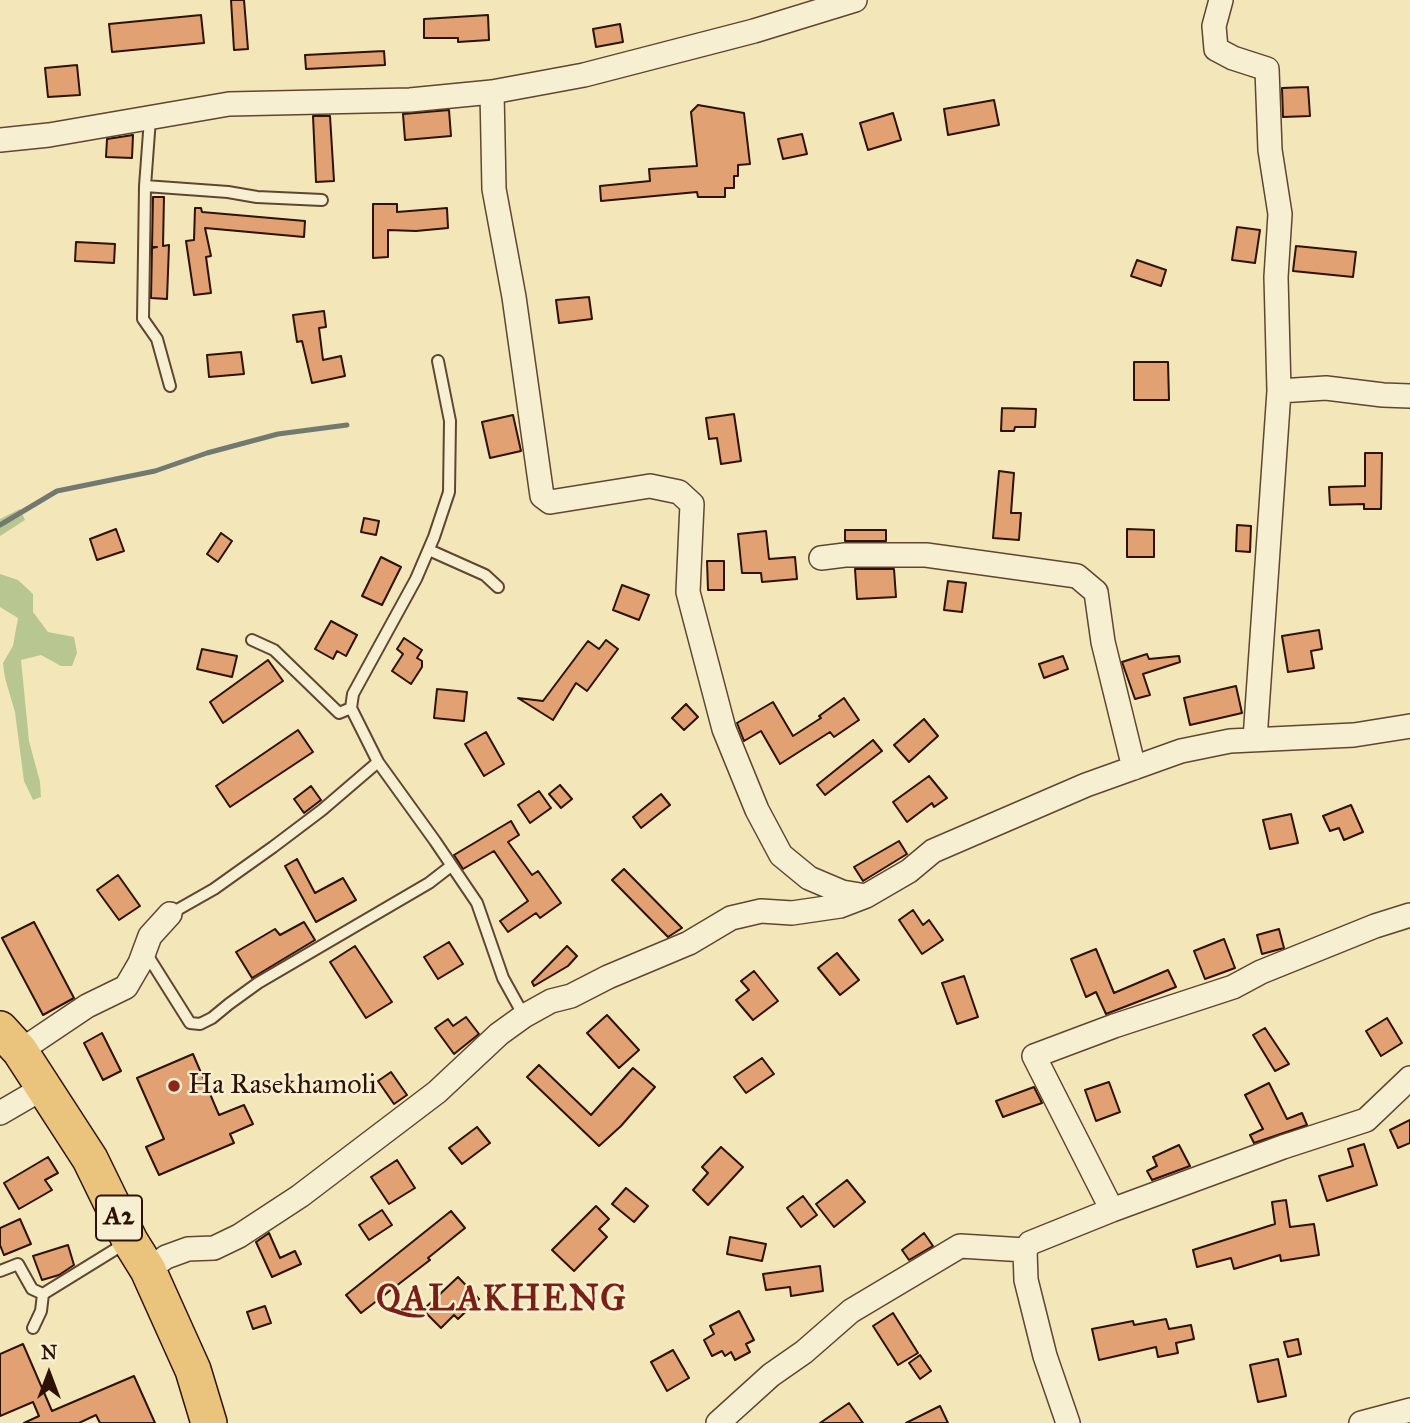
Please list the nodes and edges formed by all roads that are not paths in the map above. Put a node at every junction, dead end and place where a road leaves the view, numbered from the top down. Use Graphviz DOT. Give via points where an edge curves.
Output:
graph roads {
  1 [pos="855,0"];
  2 [pos="1221,0"];
  3 [pos="492,92"];
  4 [pos="150,119"];
  5 [pos="0,140"];
  6 [pos="145,186"];
  7 [pos="323,200"];
  8 [pos="438,361"];
  9 [pos="170,386"];
  10 [pos="1279,391"];
  11 [pos="1410,396"];
  12 [pos="429,550"];
  13 [pos="821,558"];
  14 [pos="498,587"];
  15 [pos="251,640"];
  16 [pos="351,708"];
  17 [pos="1410,726"];
  18 [pos="1255,739"];
  19 [pos="378,762"];
  20 [pos="1133,768"];
  21 [pos="451,866"];
  22 [pos="866,896"];
  23 [pos="170,914"];
  24 [pos="1410,915"];
  25 [pos="144,951"];
  26 [pos="524,1016"];
  27 [pos="10,1040"];
  28 [pos="1410,1078"];
  29 [pos="43,1088"];
  30 [pos="0,1113"];
  31 [pos="1112,1210"];
  32 [pos="1025,1250"];
  33 [pos="139,1255"];
  34 [pos="0,1271"];
  35 [pos="43,1294"];
  36 [pos="33,1328"];
  37 [pos="1410,1410"];
  38 [pos="209,1423"];
  39 [pos="718,1423"];
  40 [pos="1068,1423"];
  41 [pos="1361,1423"];
  1 -- 3 [label="street" via="584,75"];
  2 -- 10 [label="street" via="1214,26 1216,49 1267,69 1270,150 1280,214 1276,277"];
  3 -- 4 [label="street" via="410,100 229,104"];
  3 -- 22 [label="street" via="494,189 542,496 550,502 650,486 679,492 692,504 688,592 723,729 757,810 781,855 810,878 842,892"];
  4 -- 5 [label="street"];
  4 -- 6 [label="lane"];
  6 -- 7 [label="lane"];
  6 -- 9 [label="lane" via="143,319 157,339"];
  8 -- 12 [label="lane" via="450,421 449,492"];
  10 -- 11 [label="street" via="1326,388"];
  10 -- 18 [label="street"];
  12 -- 14 [label="lane" via="485,575"];
  12 -- 16 [label="lane" via="353,694"];
  13 -- 20 [label="street" via="926,555 1077,576 1096,592"];
  15 -- 16 [label="lane" via="274,650 338,713"];
  16 -- 19 [label="lane"];
  17 -- 18 [label="street" via="1354,735"];
  18 -- 20 [label="street" via="1181,751"];
  19 -- 21 [label="lane"];
  19 -- 23 [label="lane" via="273,847"];
  20 -- 22 [label="street" via="933,851"];
  21 -- 25 [label="lane" via="258,983 200,1024 190,1023"];
  21 -- 26 [label="lane" via="477,904 503,978"];
  22 -- 26 [label="street" via="814,911 761,911 731,918 689,943"];
  23 -- 25 [label="street" via="150,936"];
  24 -- 31 [label="street" via="1233,987 1034,1056"];
  25 -- 27 [label="street" via="126,987"];
  26 -- 33 [label="street" via="437,1092 300,1196 239,1236 214,1248 188,1249 166,1257"];
  27 -- 29 [label="main road, A2"];
  28 -- 31 [label="street" via="1366,1120"];
  29 -- 30 [label="street"];
  29 -- 33 [label="main road, A2" via="90,1159"];
  31 -- 32 [label="street" via="1031,1243"];
  32 -- 39 [label="street" via="960,1246 914,1271 851,1311"];
  32 -- 40 [label="street" via="1026,1280"];
  33 -- 35 [label="lane"];
  33 -- 38 [label="main road, A2" via="193,1370"];
  34 -- 35 [label="lane" via="18,1264 32,1289"];
  35 -- 36 [label="lane"];
  37 -- 41 [label="street"];
}
